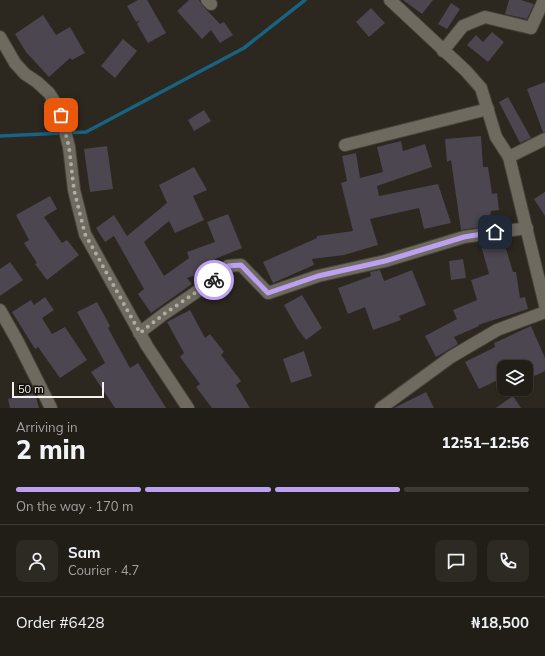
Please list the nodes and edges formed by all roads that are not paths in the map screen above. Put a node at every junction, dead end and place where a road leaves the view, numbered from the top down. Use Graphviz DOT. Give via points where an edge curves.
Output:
graph roads {
  1 [pos="390,0"];
  2 [pos="544,0"];
  3 [pos="0,37"];
  4 [pos="443,50"];
  5 [pos="488,109"];
  6 [pos="545,139"];
  7 [pos="345,145"];
  8 [pos="509,157"];
  9 [pos="526,228"];
  10 [pos="545,305"];
  11 [pos="0,310"];
  12 [pos="545,312"];
  13 [pos="140,333"];
  14 [pos="51,408"];
  15 [pos="188,408"];
  16 [pos="382,408"];
  1 -- 4 [label="street"];
  2 -- 4 [label="street" via="531,28 485,17 463,26"];
  3 -- 13 [label="street" via="15,63 49,93 56,104 69,147 74,190 85,234"];
  4 -- 5 [label="street" via="481,88"];
  5 -- 7 [label="street"];
  5 -- 8 [label="street" via="496,137"];
  6 -- 8 [label="street"];
  8 -- 9 [label="street"];
  9 -- 10 [label="street"];
  9 -- 13 [label="street" via="464,237 385,261 318,276 268,293 241,265 228,266 217,278"];
  11 -- 14 [label="street"];
  12 -- 16 [label="street" via="497,330 451,357"];
  13 -- 15 [label="street"];
}
